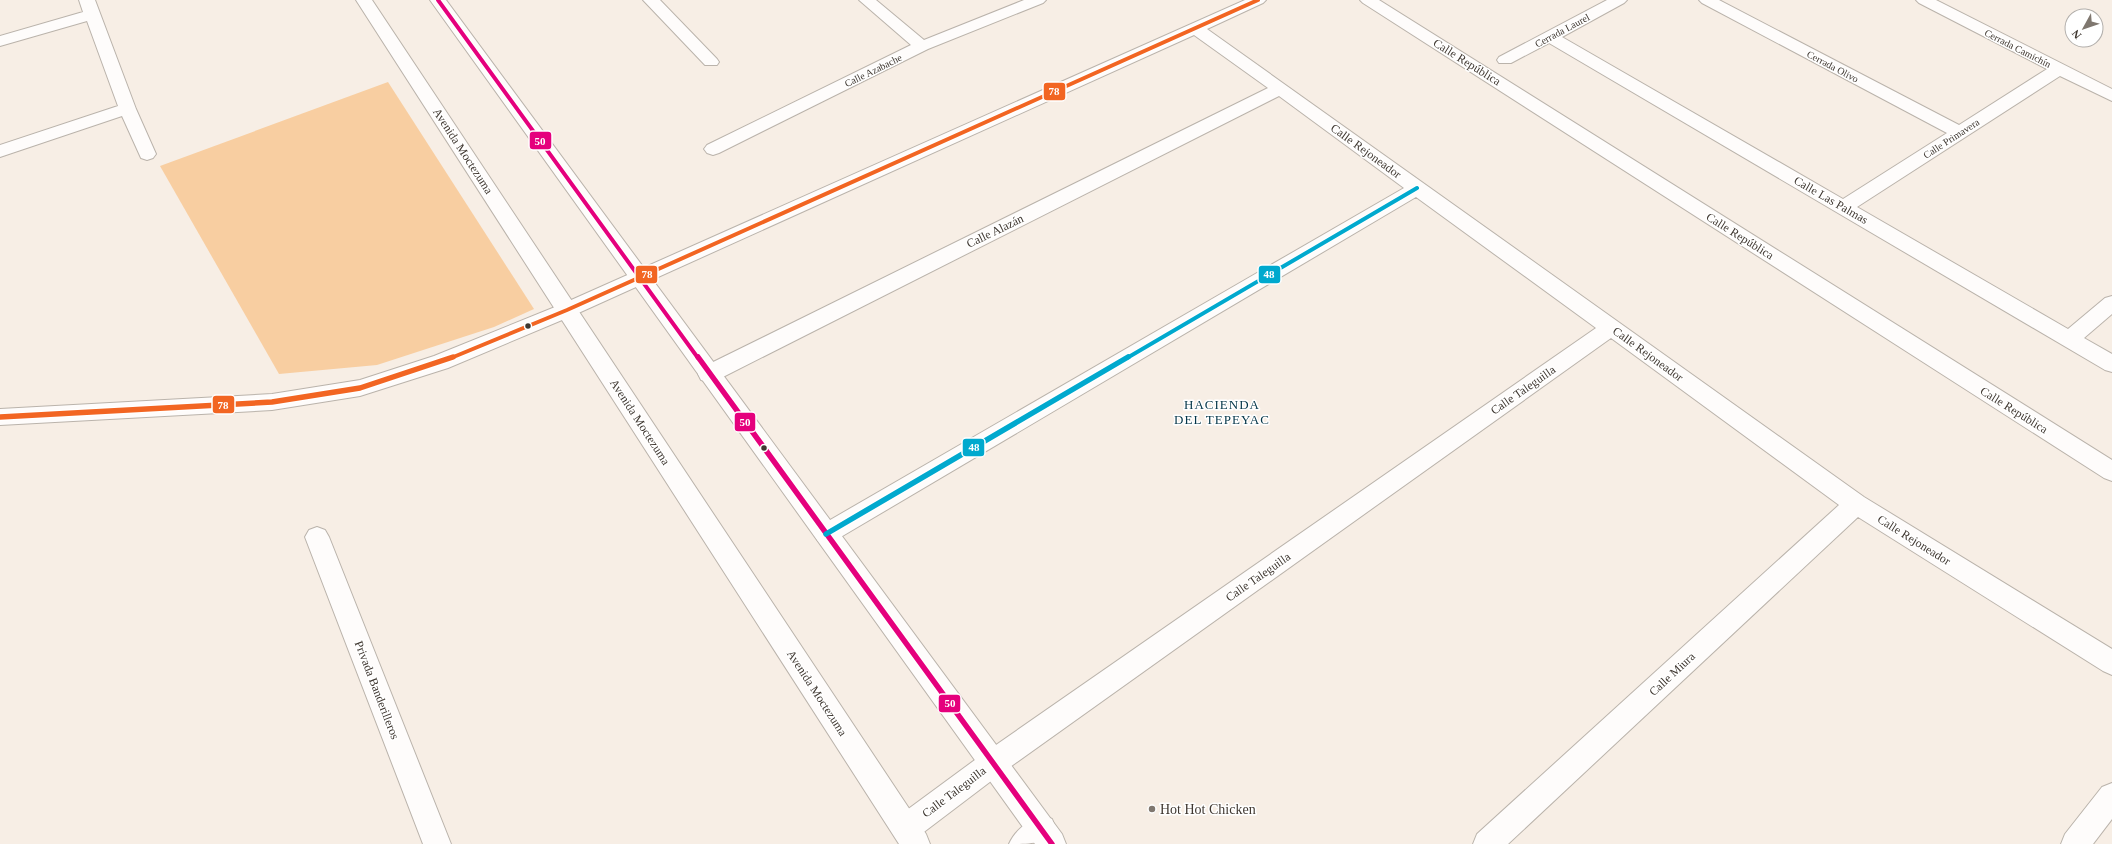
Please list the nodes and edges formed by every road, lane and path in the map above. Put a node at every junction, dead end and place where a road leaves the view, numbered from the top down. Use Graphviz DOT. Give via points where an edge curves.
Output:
graph roads {
  1 [pos="364,0"];
  2 [pos="438,0"];
  3 [pos="651,0"];
  4 [pos="867,0"];
  5 [pos="1038,0"];
  6 [pos="1258,0"];
  7 [pos="1368,0"];
  8 [pos="1619,0"];
  9 [pos="1706,0"];
  10 [pos="1924,0"];
  11 [pos="90,7"];
  12 [pos="1195,28"];
  13 [pos="1549,36"];
  14 [pos="0,41"];
  15 [pos="922,46"];
  16 [pos="1505,60"];
  17 [pos="711,62"];
  18 [pos="2059,69"];
  19 [pos="1280,89"];
  20 [pos="2112,96"];
  21 [pos="127,109"];
  22 [pos="1960,133"];
  23 [pos="713,150"];
  24 [pos="0,151"];
  25 [pos="147,154"];
  26 [pos="1417,188"];
  27 [pos="1844,208"];
  28 [pos="639,278"];
  29 [pos="2112,303"];
  30 [pos="567,310"];
  31 [pos="1611,328"];
  32 [pos="2068,339"];
  33 [pos="2112,364"];
  34 [pos="709,374"];
  35 [pos="0,417"];
  36 [pos="2112,472"];
  37 [pos="1856,504"];
  38 [pos="826,534"];
  39 [pos="317,537"];
  40 [pos="2112,663"];
  41 [pos="993,763"];
  42 [pos="2112,797"];
  43 [pos="911,836"];
  44 [pos="1039,839"];
  45 [pos="437,844"];
  46 [pos="1487,844"];
  47 [pos="2075,844"];
  1 -- 30 [label="street, Avenida Moctezuma"];
  2 -- 28 [label="street"];
  3 -- 17 [label="street"];
  4 -- 15 [label="street"];
  5 -- 15 [label="street, Calle Azabache"];
  6 -- 12 [label="street"];
  7 -- 36 [label="street, Calle República"];
  8 -- 13 [label="street, Cerrada Laurel"];
  9 -- 22 [label="street, Cerrada Olivo"];
  10 -- 18 [label="street, Cerrada Camichín"];
  11 -- 14 [label="street"];
  11 -- 21 [label="street"];
  12 -- 19 [label="street, Calle Rejoneador"];
  12 -- 28 [label="street"];
  13 -- 16 [label="street, Cerrada Laurel"];
  13 -- 27 [label="street, Calle Las Palmas"];
  15 -- 23 [label="street, Calle Azabache"];
  18 -- 20 [label="street, Cerrada Camichín"];
  18 -- 22 [label="street, Calle Primavera"];
  19 -- 26 [label="street, Calle Rejoneador"];
  19 -- 34 [label="street, Calle Alazán"];
  21 -- 24 [label="street"];
  21 -- 25 [label="street"];
  22 -- 27 [label="street, Calle Primavera"];
  26 -- 31 [label="street, Calle Rejoneador"];
  26 -- 38 [label="street"];
  27 -- 32 [label="street, Calle Las Palmas"];
  28 -- 30 [label="street"];
  28 -- 34 [label="street"];
  29 -- 32 [label="street"];
  30 -- 35 [label="street" via="441,362 360,388 272,402"];
  30 -- 43 [label="street, Avenida Moctezuma"];
  31 -- 37 [label="street, Calle Rejoneador"];
  31 -- 41 [label="street, Calle Taleguilla"];
  32 -- 33 [label="street, Calle Las Palmas"];
  34 -- 38 [label="street"];
  37 -- 40 [label="street, Calle Rejoneador"];
  37 -- 46 [label="street, Calle Miura"];
  38 -- 41 [label="street"];
  39 -- 45 [label="street, Privada Banderilleros"];
  41 -- 43 [label="street, Calle Taleguilla"];
  41 -- 44 [label="street"];
  42 -- 47 [label="street"];
}
